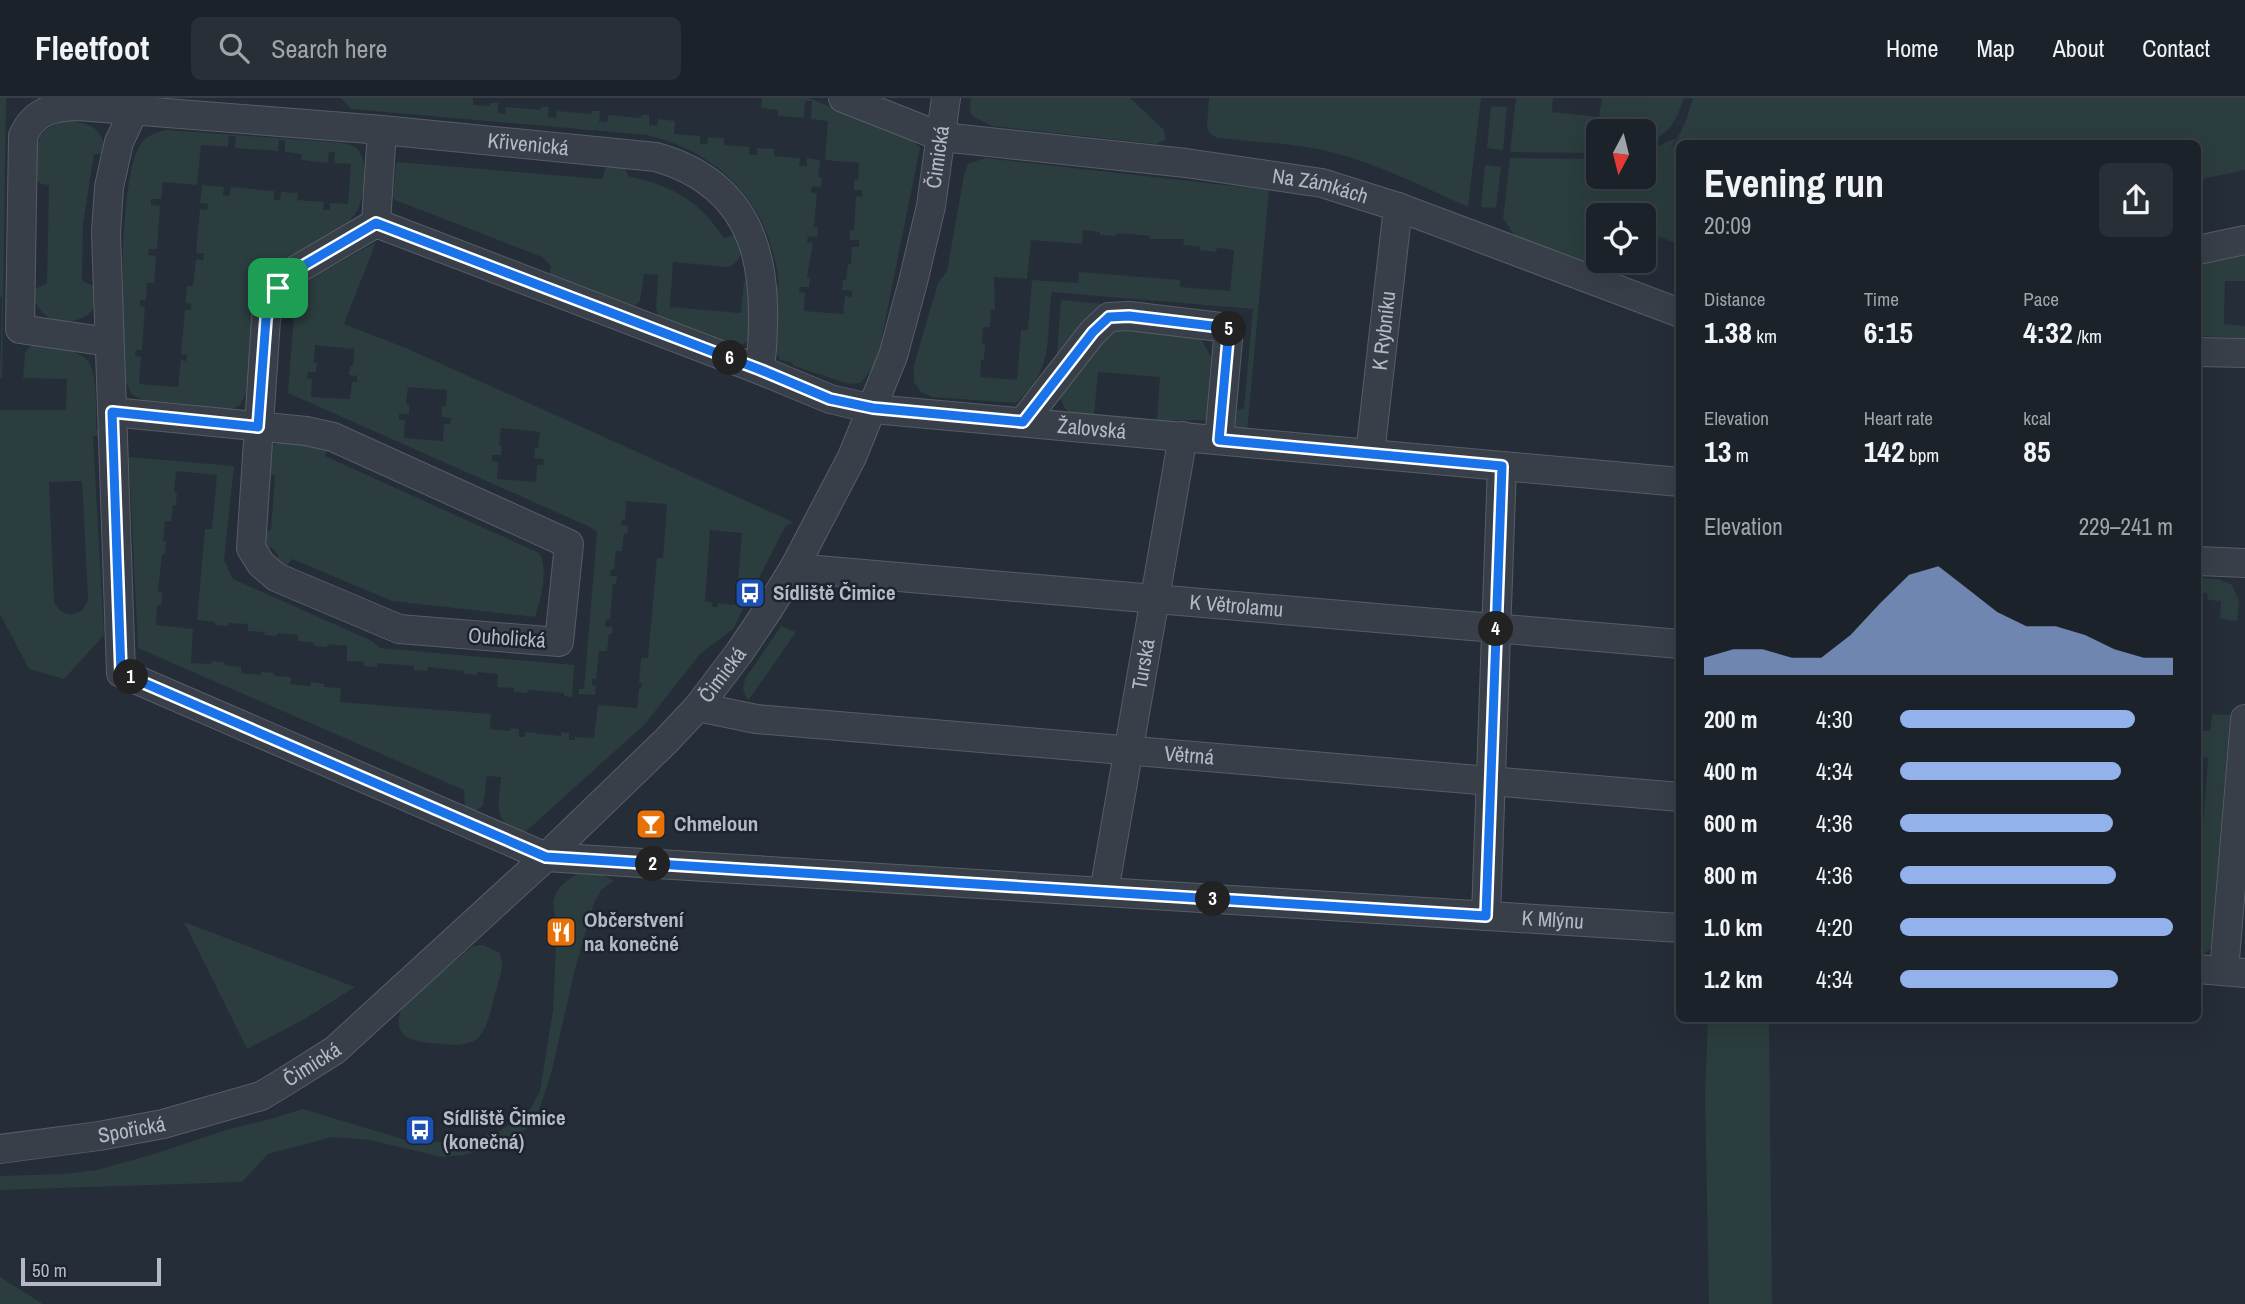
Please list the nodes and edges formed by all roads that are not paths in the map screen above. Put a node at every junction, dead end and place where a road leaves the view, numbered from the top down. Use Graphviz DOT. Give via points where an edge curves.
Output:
graph roads {
  1 [pos="843,98"];
  2 [pos="946,98"];
  3 [pos="138,105"];
  4 [pos="382,130"];
  5 [pos="942,137"];
  6 [pos="1398,206"];
  7 [pos="376,223"];
  8 [pos="2245,240"];
  9 [pos="2201,249"];
  10 [pos="1676,311"];
  11 [pos="110,342"];
  12 [pos="2201,352"];
  13 [pos="2245,354"];
  14 [pos="761,370"];
  15 [pos="873,408"];
  16 [pos="112,412"];
  17 [pos="1023,422"];
  18 [pos="258,427"];
  19 [pos="1183,436"];
  20 [pos="1219,440"];
  21 [pos="1370,454"];
  22 [pos="1502,466"];
  23 [pos="1676,482"];
  24 [pos="2201,561"];
  25 [pos="2245,563"];
  26 [pos="794,568"];
  27 [pos="1154,599"];
  28 [pos="1496,628"];
  29 [pos="1676,644"];
  30 [pos="698,706"];
  31 [pos="2245,719"];
  32 [pos="1128,751"];
  33 [pos="1490,781"];
  34 [pos="1676,797"];
  35 [pos="546,857"];
  36 [pos="1104,892"];
  37 [pos="1486,916"];
  38 [pos="1676,928"];
  39 [pos="2222,971"];
  40 [pos="261,1096"];
  41 [pos="0,1149"];
  1 -- 5 [label="street, Na Zámkách"];
  2 -- 5 [label="street, Čimická"];
  3 -- 4 [label="street, Křivenická"];
  3 -- 11 [label="street" via="120,142 109,187"];
  3 -- 11 [label="street, Křivenická" via="49,109 38,114 23,136 19,329"];
  4 -- 7 [label="street"];
  4 -- 14 [label="street, Křivenická" via="656,156 691,170 723,193 755,245 764,304"];
  5 -- 6 [label="street, Na Zámkách" via="1186,163 1322,183"];
  5 -- 15 [label="street, Čimická" via="913,282"];
  6 -- 10 [label="street, Na Zámkách"];
  6 -- 21 [label="street, K Rybníku"];
  7 -- 14 [label="street, Žalovská"];
  7 -- 18 [label="street" via="284,277 272,297 266,319"];
  8 -- 9 [label="street"];
  11 -- 16 [label="street"];
  12 -- 13 [label="street"];
  14 -- 15 [label="street, Žalovská" via="830,399"];
  15 -- 17 [label="street, Žalovská"];
  15 -- 26 [label="street, Čimická"];
  16 -- 18 [label="street"];
  16 -- 35 [label="street" via="121,673"];
  17 -- 19 [label="street, Žalovská"];
  17 -- 20 [label="street" via="1093,332 1109,317 1129,316 1229,328"];
  18 -- 18 [label="street, Ouholická" via="251,548 276,577 399,629 559,642 569,544 333,437"];
  19 -- 20 [label="street, Žalovská"];
  19 -- 27 [label="street, Turská"];
  20 -- 21 [label="street, Žalovská"];
  21 -- 22 [label="street, Žalovská"];
  22 -- 23 [label="street, Žalovská"];
  22 -- 28 [label="street"];
  24 -- 25 [label="street"];
  26 -- 27 [label="street, K Větrolamu"];
  26 -- 30 [label="street, Čimická"];
  27 -- 28 [label="street, K Větrolamu"];
  27 -- 32 [label="street, Turská"];
  28 -- 29 [label="street, K Větrolamu"];
  28 -- 33 [label="street"];
  30 -- 32 [label="street, Větrná" via="756,719"];
  30 -- 35 [label="street, Čimická"];
  31 -- 39 [label="street"];
  32 -- 33 [label="street, Větrná"];
  32 -- 36 [label="street, Turská"];
  33 -- 34 [label="street, Větrná"];
  33 -- 37 [label="street"];
  35 -- 36 [label="street, K Mlýnu"];
  35 -- 40 [label="street, Čimická" via="335,1050"];
  36 -- 37 [label="street, K Mlýnu"];
  37 -- 38 [label="street, K Mlýnu"];
  40 -- 41 [label="street, Spořická" via="163,1124"];
}
